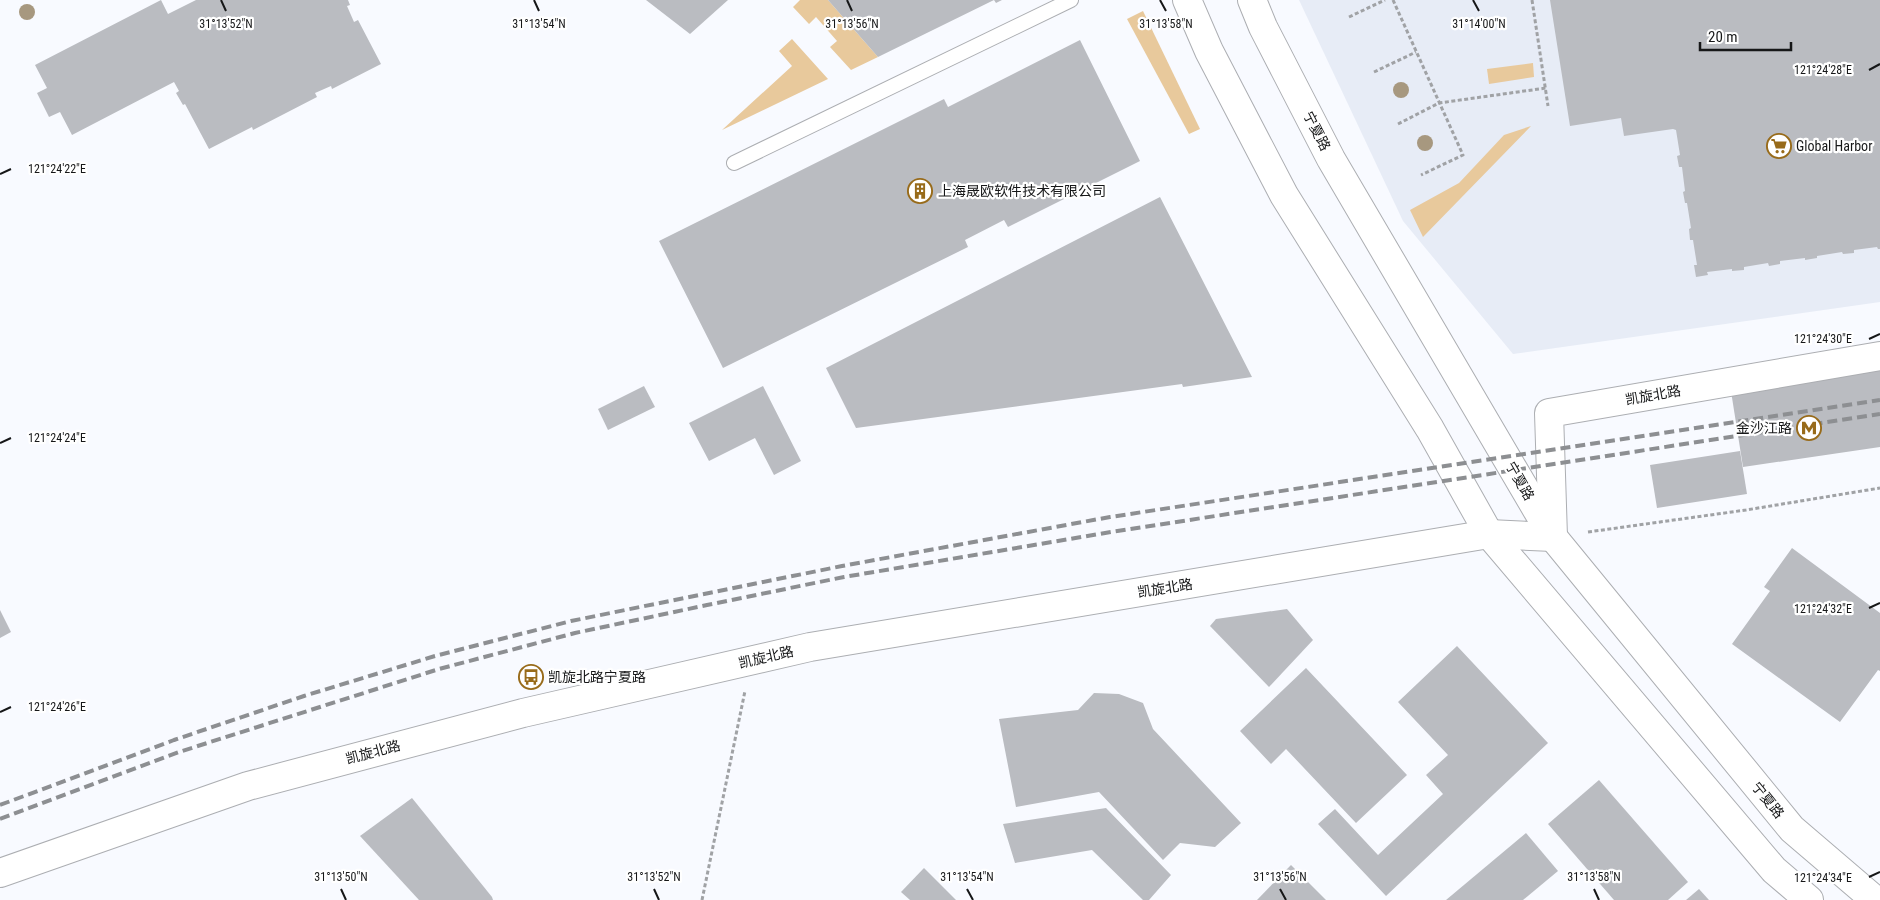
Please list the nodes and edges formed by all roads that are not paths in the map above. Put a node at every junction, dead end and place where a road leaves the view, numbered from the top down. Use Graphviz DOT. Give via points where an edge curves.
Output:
graph roads {
  1 [pos="1071,0"];
  2 [pos="1187,0"];
  3 [pos="1252,0"];
  4 [pos="734,163"];
  5 [pos="1880,356"];
  6 [pos="1489,534"];
  7 [pos="1553,537"];
  8 [pos="0,873"];
  9 [pos="1810,900"];
  10 [pos="1875,900"];
  1 -- 4 [label="lane"];
  2 -- 6 [label="main road" via="1208,51 1284,195 1430,429"];
  3 -- 7 [label="main road, 宁夏路" via="1331,159"];
  5 -- 7 [label="main road, 凯旋北路" via="1549,414"];
  6 -- 7 [label="main road, 凯旋北路"];
  6 -- 8 [label="main road, 凯旋北路" via="810,647 523,713 248,786"];
  6 -- 9 [label="main road" via="1774,870"];
  7 -- 10 [label="main road, 宁夏路" via="1792,829"];
}
